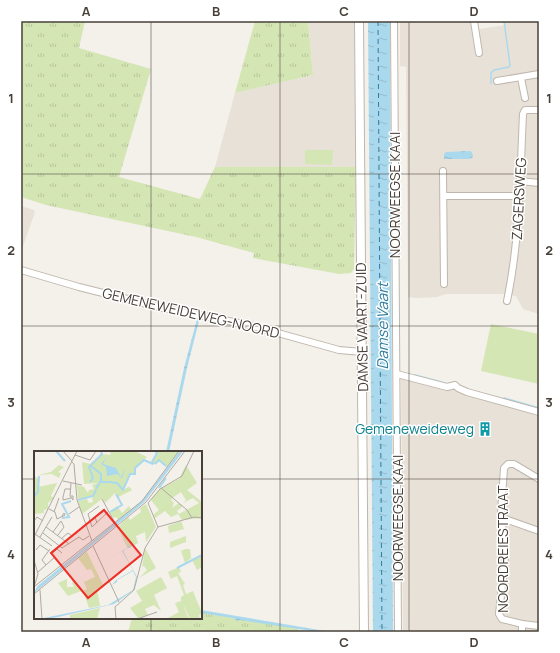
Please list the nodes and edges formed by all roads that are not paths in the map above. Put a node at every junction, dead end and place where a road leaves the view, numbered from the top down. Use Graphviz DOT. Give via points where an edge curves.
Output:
graph roads {
  1 [pos="359,21"];
  2 [pos="394,21"];
  3 [pos="474,21"];
  4 [pos="479,53"];
  5 [pos="539,74"];
  6 [pos="521,78"];
  7 [pos="497,81"];
  8 [pos="525,98"];
  9 [pos="539,110"];
  10 [pos="443,171"];
  11 [pos="520,181"];
  12 [pos="539,183"];
  13 [pos="444,196"];
  14 [pos="520,196"];
  15 [pos="21,270"];
  16 [pos="444,284"];
  17 [pos="507,301"];
  18 [pos="362,352"];
  19 [pos="397,374"];
  20 [pos="539,412"];
  21 [pos="539,479"];
  22 [pos="502,518"];
  23 [pos="539,531"];
  24 [pos="522,624"];
  25 [pos="539,626"];
  26 [pos="364,632"];
  27 [pos="398,632"];
  28 [pos="522,632"];
  1 -- 18 [label="street, DAMSE VAART-ZUID"];
  2 -- 19 [label="street, NOORWEEGSE KAAI"];
  3 -- 4 [label="street"];
  5 -- 6 [label="street"];
  6 -- 7 [label="street"];
  6 -- 8 [label="street"];
  9 -- 11 [label="street, ZAGERSWEG" via="525,110 523,114"];
  10 -- 13 [label="street"];
  11 -- 12 [label="street"];
  11 -- 14 [label="street, ZAGERSWEG"];
  13 -- 14 [label="street"];
  13 -- 16 [label="street"];
  14 -- 17 [label="street, ZAGERSWEG" via="516,247"];
  15 -- 18 [label="street, GEMENEWEIDEWEG-NOORD" via="156,306 249,325 339,350"];
  18 -- 26 [label="street, DAMSE VAART-ZUID"];
  19 -- 20 [label="street" via="447,387 455,385 467,392"];
  19 -- 27 [label="street, NOORWEEGSE KAAI"];
  21 -- 22 [label="street, NOORDREIESTRAAT" via="514,464 508,464 504,468"];
  22 -- 23 [label="street"];
  22 -- 24 [label="street, NOORDREIESTRAAT" via="505,558 499,614 502,619"];
  24 -- 25 [label="street"];
  24 -- 28 [label="street, NOORDREIESTRAAT"];
}
